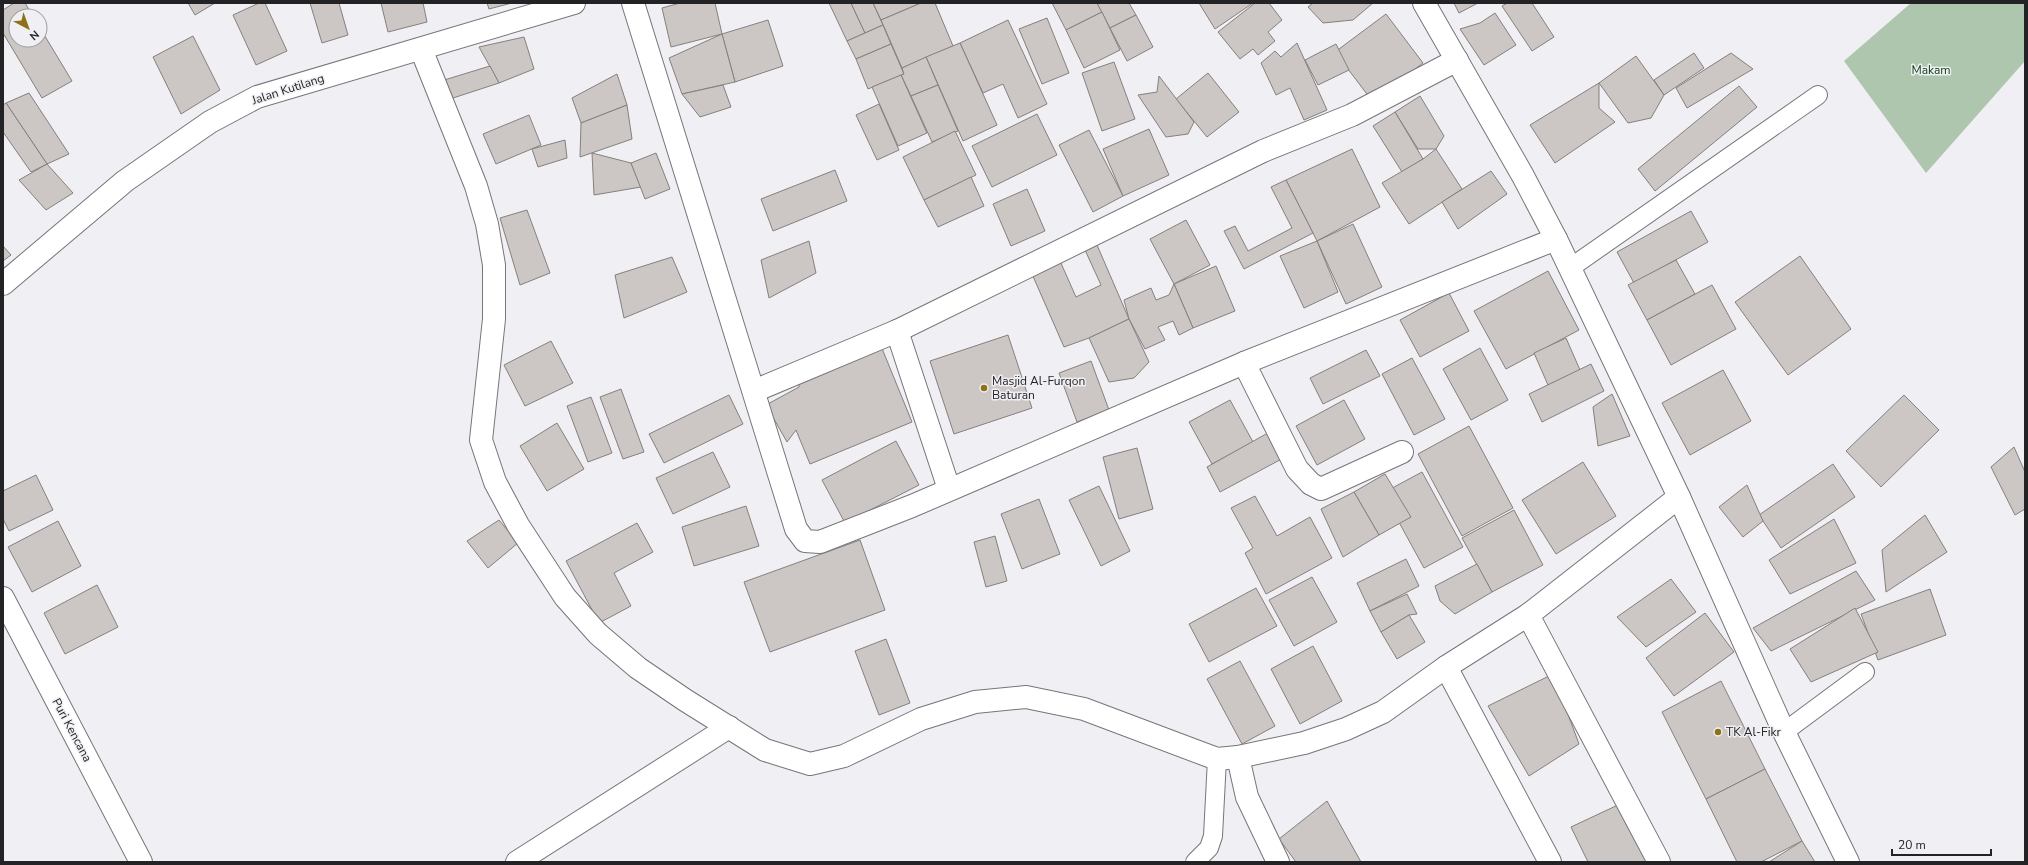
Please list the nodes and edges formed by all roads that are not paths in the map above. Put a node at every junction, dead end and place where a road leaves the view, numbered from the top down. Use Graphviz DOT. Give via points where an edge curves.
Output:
graph roads {
  1 [pos="574,3"];
  2 [pos="633,3"];
  3 [pos="1424,3"];
  4 [pos="421,49"];
  5 [pos="1457,60"];
  6 [pos="1818,95"];
  7 [pos="1556,239"];
  8 [pos="1570,268"];
  9 [pos="3,284"];
  10 [pos="897,330"];
  11 [pos="1244,363"];
  12 [pos="754,391"];
  13 [pos="1402,452"];
  14 [pos="949,489"];
  15 [pos="1679,497"];
  16 [pos="3,598"];
  17 [pos="1528,615"];
  18 [pos="1446,667"];
  19 [pos="1865,672"];
  20 [pos="729,727"];
  21 [pos="1784,732"];
  22 [pos="1228,758"];
  23 [pos="141,862"];
  24 [pos="517,862"];
  25 [pos="1195,862"];
  26 [pos="1278,862"];
  27 [pos="1550,862"];
  28 [pos="1659,862"];
  29 [pos="1848,862"];
  1 -- 4 [label="street, Jalan Kutilang"];
  2 -- 12 [label="street"];
  3 -- 5 [label="street"];
  4 -- 9 [label="street, Jalan Kutilang" via="256,97 210,122 125,181"];
  4 -- 20 [label="street" via="476,186 487,224 494,265 494,319 481,440 495,482 518,525 565,598 598,634 638,668"];
  5 -- 7 [label="street" via="1524,176"];
  5 -- 10 [label="street" via="1352,115 1262,151"];
  6 -- 8 [label="lane"];
  7 -- 8 [label="street"];
  7 -- 11 [label="street"];
  8 -- 15 [label="street"];
  10 -- 12 [label="street"];
  10 -- 14 [label="street"];
  11 -- 13 [label="street" via="1297,469 1311,484 1321,489"];
  11 -- 14 [label="street"];
  12 -- 14 [label="street" via="796,529 805,542 820,542"];
  15 -- 17 [label="street"];
  15 -- 21 [label="street"];
  16 -- 23 [label="street, Puri Kencana"];
  17 -- 18 [label="street"];
  17 -- 28 [label="street"];
  18 -- 22 [label="street" via="1383,712 1346,729 1304,743"];
  18 -- 27 [label="street"];
  19 -- 21 [label="lane"];
  20 -- 22 [label="street" via="765,750 810,764 844,756 921,718 975,702 1026,697 1084,709"];
  20 -- 24 [label="street"];
  21 -- 29 [label="street"];
  22 -- 25 [label="lane" via="1213,836 1209,848"];
  22 -- 26 [label="street"];
}
